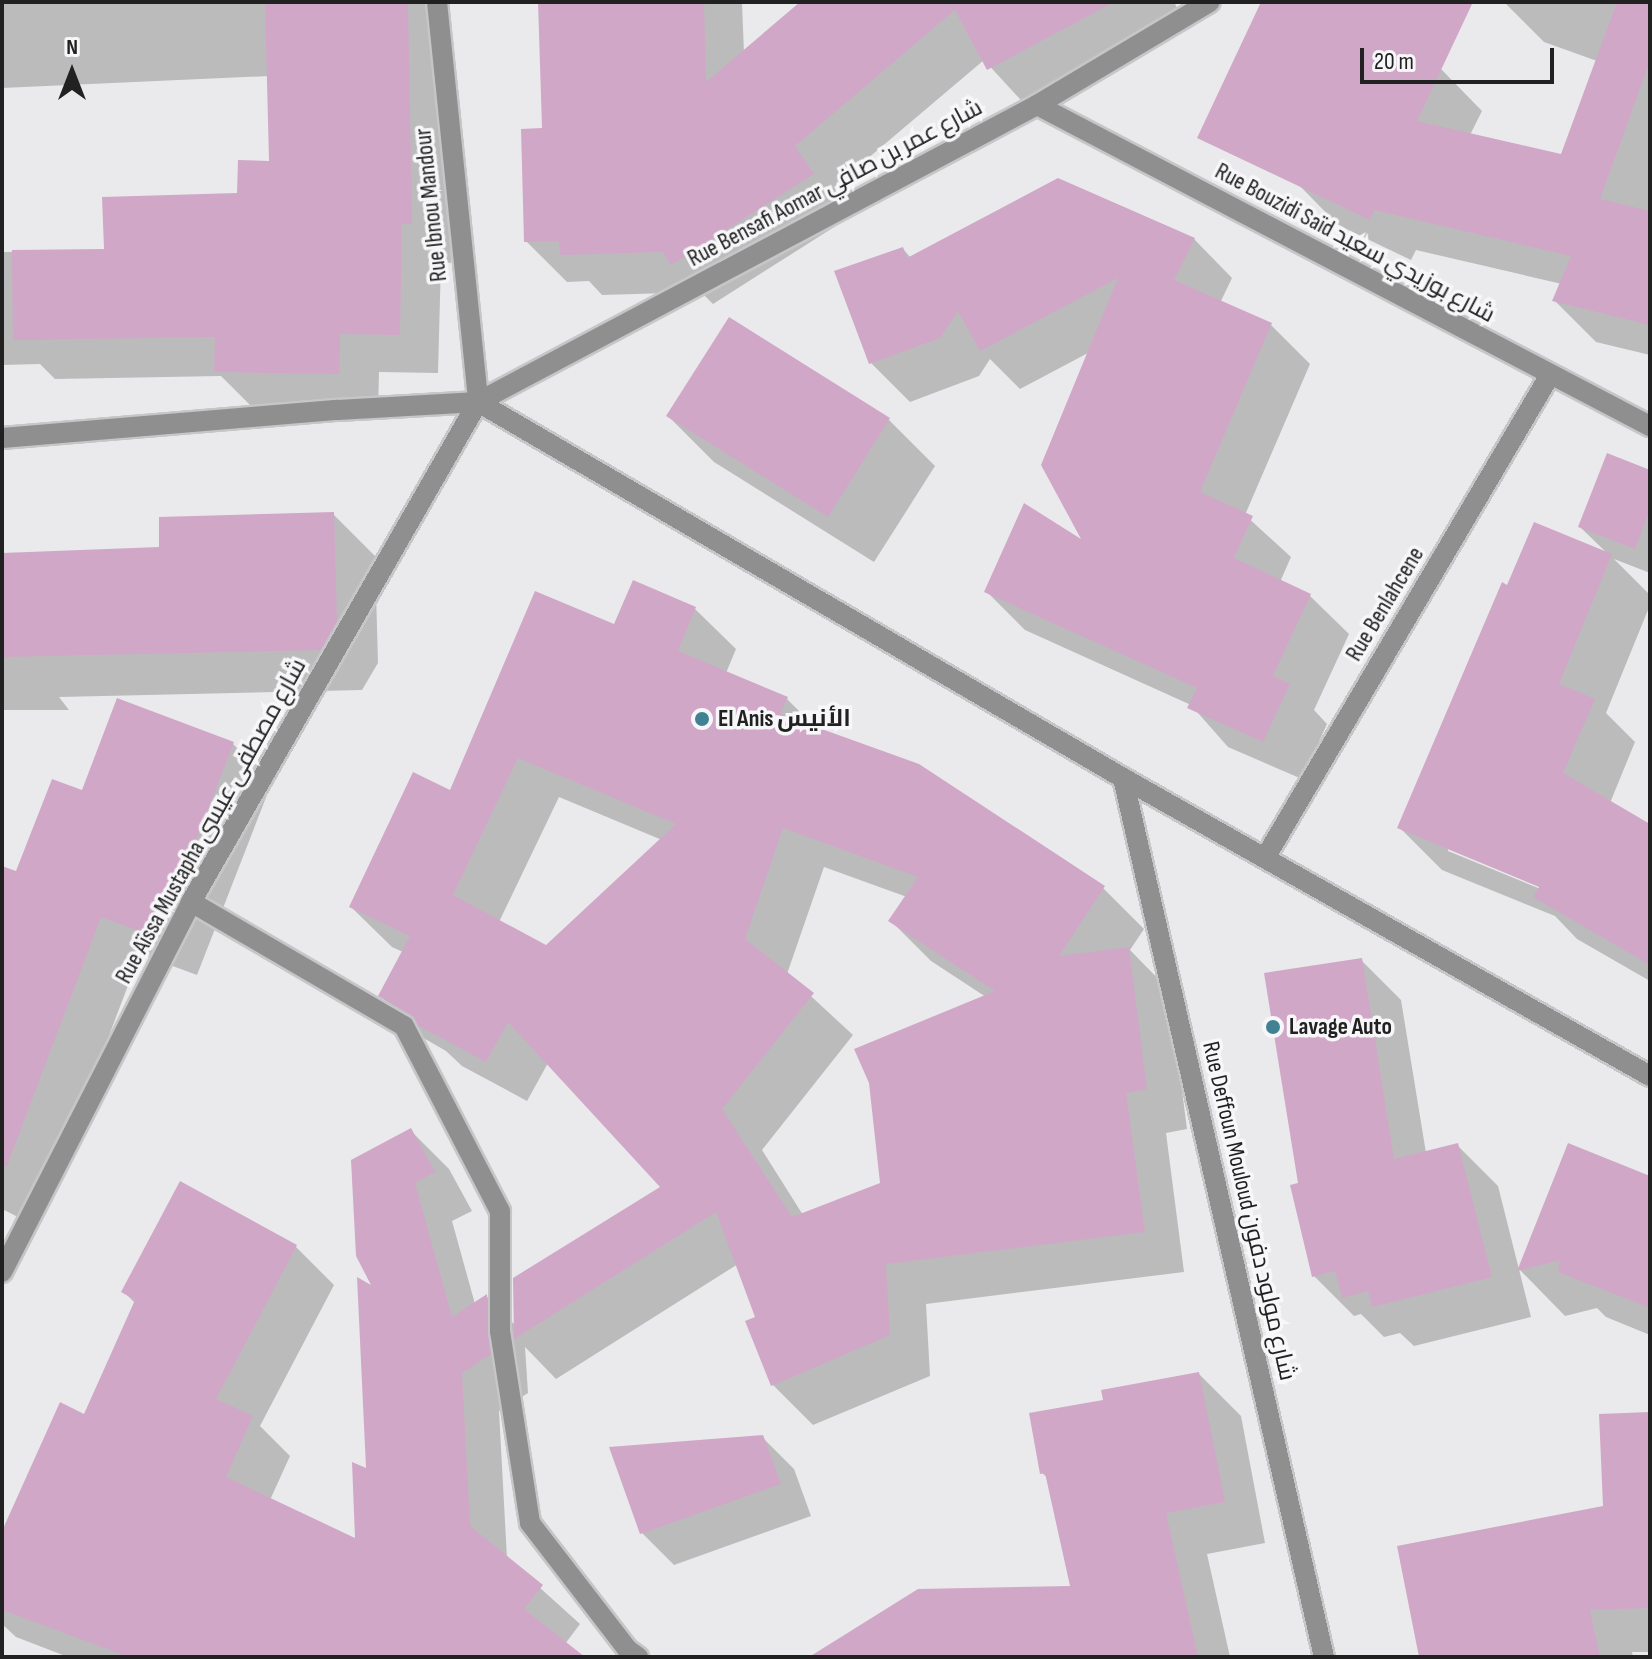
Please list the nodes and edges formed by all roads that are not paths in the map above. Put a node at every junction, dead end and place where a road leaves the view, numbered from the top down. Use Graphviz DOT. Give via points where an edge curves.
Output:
graph roads {
  1 [pos="437,2"];
  2 [pos="1210,2"];
  3 [pos="1037,105"];
  4 [pos="1550,375"];
  5 [pos="478,402"];
  6 [pos="1650,426"];
  7 [pos="2,438"];
  8 [pos="1123,778"];
  9 [pos="1265,858"];
  10 [pos="191,902"];
  11 [pos="1650,1076"];
  12 [pos="2,1272"];
  13 [pos="638,1657"];
  14 [pos="1324,1657"];
  1 -- 5 [label="street, Rue Ibnou Mandour"];
  2 -- 3 [label="street, Rue Bensafi Aomar شارع عمر بن صافي"];
  3 -- 4 [label="street, Rue Bouzidi Saïd شارع بوزيدي سعيد"];
  3 -- 5 [label="street, Rue Bensafi Aomar شارع عمر بن صافي"];
  4 -- 6 [label="street, Rue Bouzidi Saïd شارع بوزيدي سعيد"];
  4 -- 9 [label="street, Rue Benlahcene"];
  5 -- 7 [label="street"];
  5 -- 8 [label="street"];
  5 -- 10 [label="street, Rue Aïssa Mustapha شارع مصطفى عيسى"];
  8 -- 9 [label="street"];
  8 -- 14 [label="street, Rue Deffoun Mouloud شارع مولود دفون"];
  9 -- 11 [label="street"];
  10 -- 12 [label="street, Rue Aïssa Mustapha شارع مصطفى عيسى"];
  10 -- 13 [label="street" via="404,1026 500,1211 500,1331 530,1523"];
}
